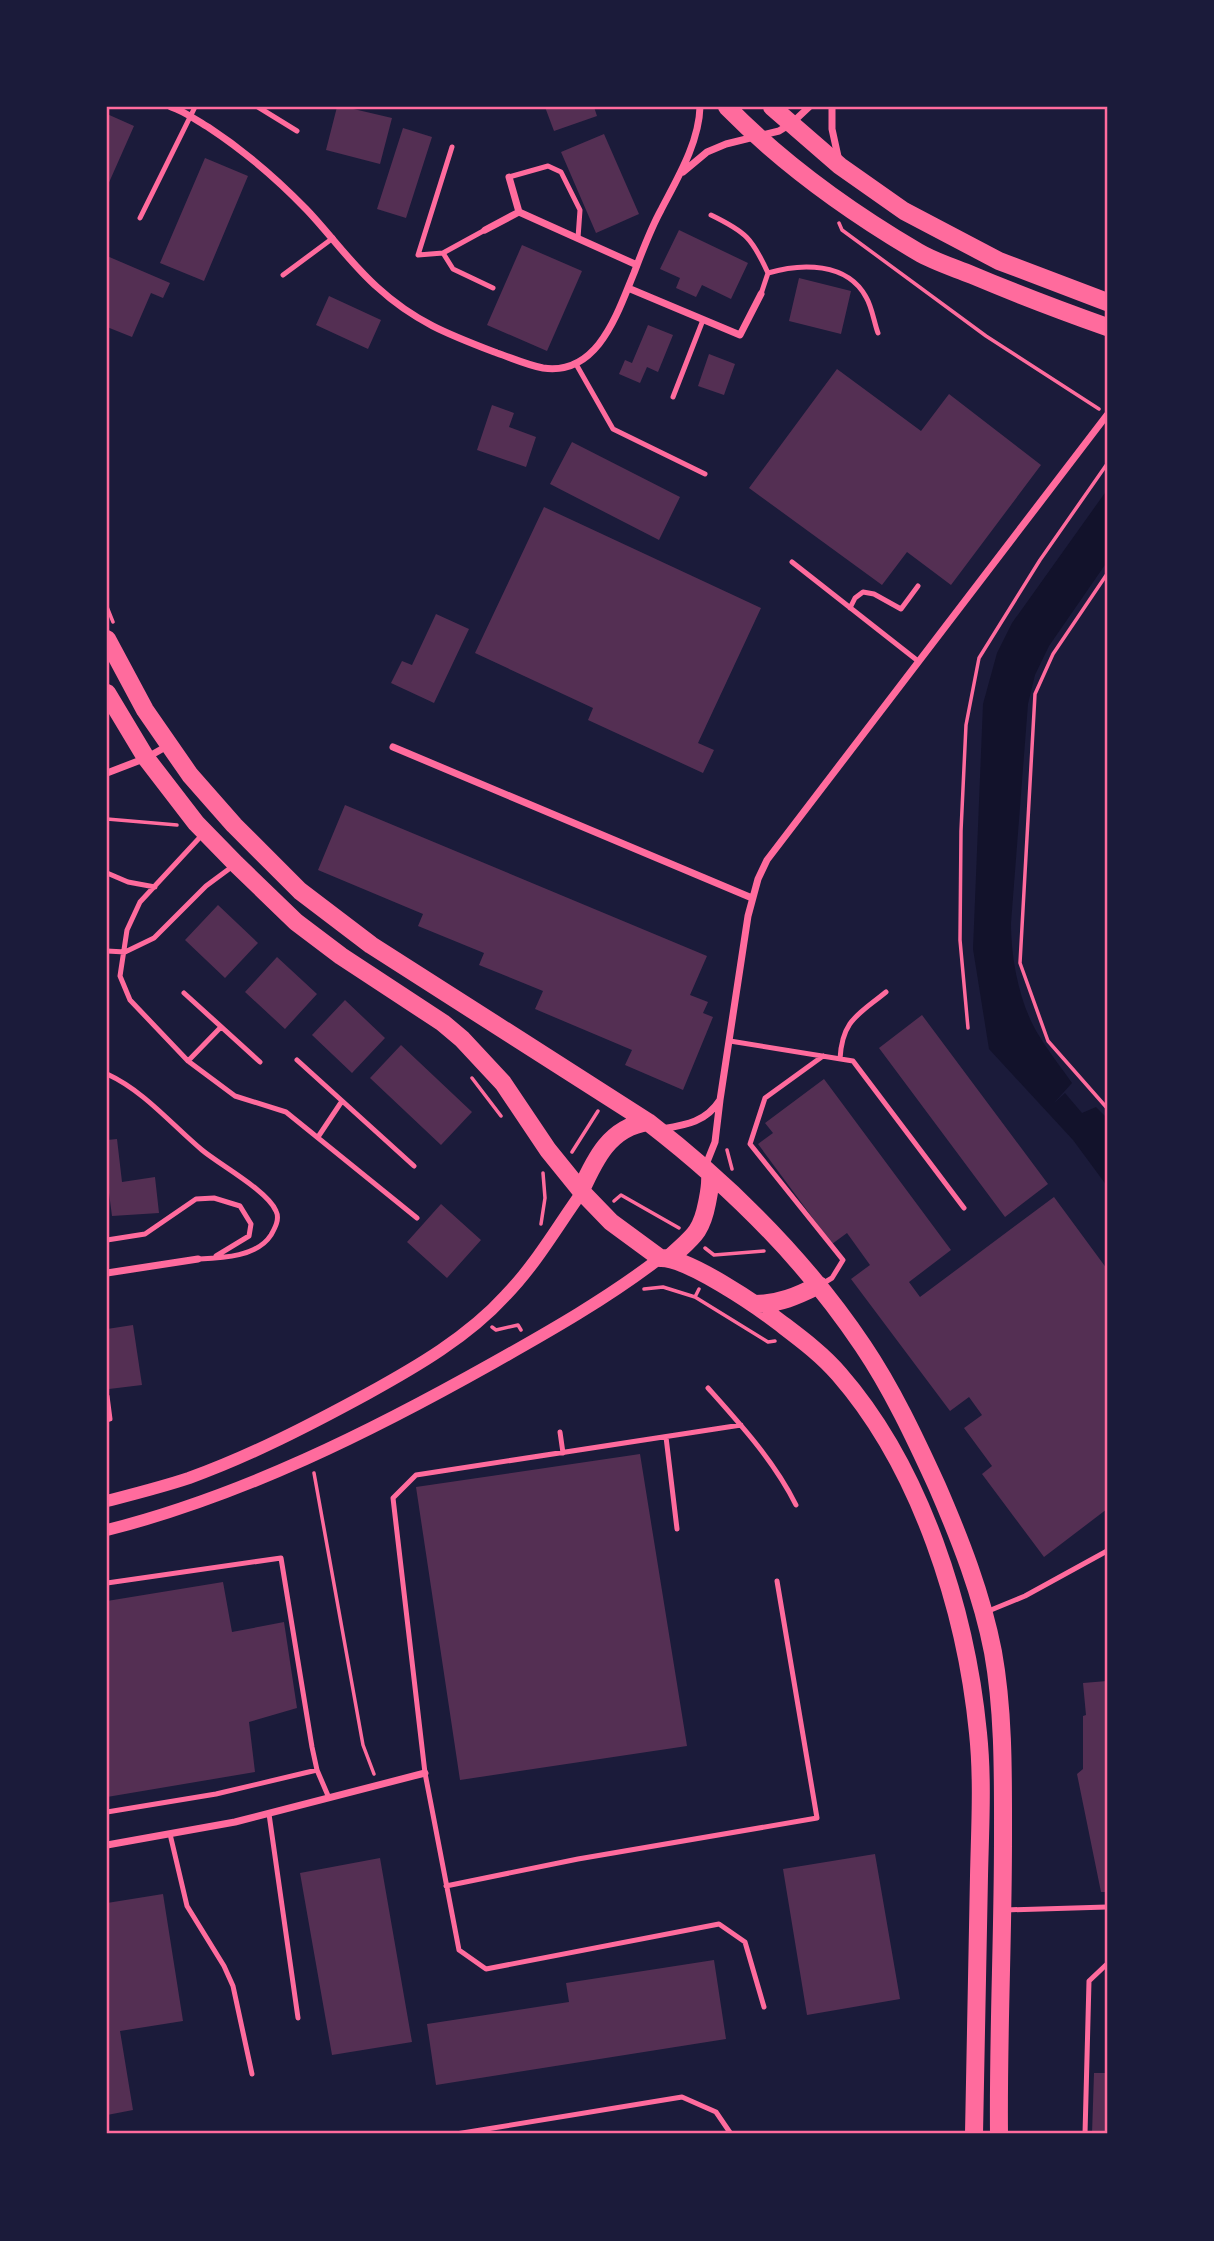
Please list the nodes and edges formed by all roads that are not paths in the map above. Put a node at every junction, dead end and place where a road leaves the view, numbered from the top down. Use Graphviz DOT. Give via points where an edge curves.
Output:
graph roads {
  1 [pos="171,107"];
  2 [pos="195,107"];
  3 [pos="258,107"];
  4 [pos="700,107"];
  5 [pos="727,107"];
  6 [pos="772,107"];
  7 [pos="809,107"];
  8 [pos="832,107"];
  9 [pos="189,116"];
  10 [pos="792,123"];
  11 [pos="297,131"];
  12 [pos="756,136"];
  13 [pos="452,148"];
  14 [pos="840,166"];
  15 [pos="683,172"];
  16 [pos="509,177"];
  17 [pos="519,212"];
  18 [pos="711,215"];
  19 [pos="141,218"];
  20 [pos="485,230"];
  21 [pos="333,238"];
  22 [pos="578,238"];
  23 [pos="443,253"];
  24 [pos="637,265"];
  25 [pos="768,273"];
  26 [pos="283,275"];
  27 [pos="493,288"];
  28 [pos="628,288"];
  29 [pos="761,294"];
  30 [pos="1107,302"];
  31 [pos="703,320"];
  32 [pos="1107,327"];
  33 [pos="878,333"];
  34 [pos="576,364"];
  35 [pos="673,397"];
  36 [pos="1107,414"];
  37 [pos="705,474"];
  38 [pos="792,562"];
  39 [pos="918,586"];
  40 [pos="850,608"];
  41 [pos="112,635"];
  42 [pos="918,661"];
  43 [pos="107,693"];
  44 [pos="169,745"];
  45 [pos="393,747"];
  46 [pos="146,758"];
  47 [pos="107,773"];
  48 [pos="234,825"];
  49 [pos="201,827"];
  50 [pos="236,864"];
  51 [pos="107,873"];
  52 [pos="155,887"];
  53 [pos="752,898"];
  54 [pos="107,951"];
  55 [pos="125,951"];
  56 [pos="399,964"];
  57 [pos="387,985"];
  58 [pos="886,992"];
  59 [pos="184,993"];
  60 [pos="221,1027"];
  61 [pos="730,1041"];
  62 [pos="823,1056"];
  63 [pos="840,1059"];
  64 [pos="188,1060"];
  65 [pos="297,1060"];
  66 [pos="260,1062"];
  67 [pos="107,1074"];
  68 [pos="720,1100"];
  69 [pos="342,1101"];
  70 [pos="653,1126"];
  71 [pos="318,1136"];
  72 [pos="414,1166"];
  73 [pos="707,1171"];
  74 [pos="581,1191"];
  75 [pos="964,1208"];
  76 [pos="417,1218"];
  77 [pos="107,1240"];
  78 [pos="665,1258"];
  79 [pos="198,1259"];
  80 [pos="210,1259"];
  81 [pos="107,1273"];
  82 [pos="819,1285"];
  83 [pos="755,1304"];
  84 [pos="708,1388"];
  85 [pos="107,1396"];
  86 [pos="107,1420"];
  87 [pos="741,1425"];
  88 [pos="560,1432"];
  89 [pos="666,1437"];
  90 [pos="916,1441"];
  91 [pos="563,1453"];
  92 [pos="893,1454"];
  93 [pos="107,1501"];
  94 [pos="796,1505"];
  95 [pos="677,1529"];
  96 [pos="107,1530"];
  97 [pos="1107,1550"];
  98 [pos="777,1581"];
  99 [pos="107,1583"];
  100 [pos="983,1613"];
  101 [pos="317,1770"];
  102 [pos="425,1773"];
  103 [pos="329,1798"];
  104 [pos="107,1812"];
  105 [pos="269,1814"];
  106 [pos="170,1834"];
  107 [pos="107,1845"];
  108 [pos="446,1886"];
  109 [pos="1107,1907"];
  110 [pos="1003,1910"];
  111 [pos="1107,1964"];
  112 [pos="764,2007"];
  113 [pos="298,2018"];
  114 [pos="251,2074"];
  115 [pos="456,2134"];
  116 [pos="731,2134"];
  117 [pos="974,2134"];
  118 [pos="999,2134"];
  119 [pos="1085,2134"];
  1 -- 9 [label="street"];
  2 -- 9 [label="lane"];
  3 -- 11 [label="lane"];
  4 -- 15 [label="street"];
  5 -- 12 [label="main road"];
  6 -- 10 [label="main road"];
  7 -- 10 [label="street"];
  8 -- 14 [label="street"];
  9 -- 19 [label="lane"];
  9 -- 21 [label="street" via="265,171"];
  10 -- 12 [label="street"];
  10 -- 14 [label="main road"];
  12 -- 15 [label="street" via="707,152"];
  12 -- 32 [label="main road" via="834,197 920,253"];
  13 -- 23 [label="lane" via="418,255"];
  14 -- 30 [label="main road" via="904,211 999,261"];
  15 -- 24 [label="street"];
  16 -- 17 [label="street"];
  16 -- 22 [label="lane" via="548,166 561,172 580,210"];
  17 -- 20 [label="street"];
  17 -- 22 [label="street"];
  18 -- 25 [label="lane" via="739,229 755,244"];
  20 -- 23 [label="lane"];
  21 -- 26 [label="lane"];
  21 -- 34 [label="street" via="376,286 436,329 527,364 560,368"];
  22 -- 24 [label="street"];
  23 -- 27 [label="lane" via="453,269"];
  24 -- 28 [label="street"];
  25 -- 29 [label="lane"];
  25 -- 33 [label="lane" via="792,266 820,267 850,278 866,297"];
  28 -- 31 [label="street"];
  28 -- 34 [label="street" via="611,328"];
  29 -- 31 [label="street" via="740,335"];
  31 -- 35 [label="lane"];
  34 -- 37 [label="lane" via="613,429"];
  36 -- 42 [label="street"];
  38 -- 40 [label="lane"];
  39 -- 40 [label="lane" via="901,609 863,592"];
  40 -- 42 [label="lane"];
  41 -- 44 [label="main road" via="145,710"];
  42 -- 53 [label="street" via="781,839"];
  43 -- 46 [label="main road"];
  44 -- 46 [label="street"];
  44 -- 48 [label="main road"];
  45 -- 53 [label="street"];
  46 -- 47 [label="street"];
  46 -- 49 [label="main road"];
  48 -- 49 [label="main road"];
  48 -- 50 [label="main road" via="240,847"];
  48 -- 56 [label="main road" via="300,891"];
  49 -- 50 [label="main road"];
  49 -- 52 [label="lane"];
  50 -- 55 [label="lane" via="154,938"];
  50 -- 57 [label="main road" via="296,922"];
  51 -- 52 [label="lane" via="128,883"];
  52 -- 55 [label="lane" via="140,902 127,930"];
  53 -- 61 [label="street"];
  54 -- 55 [label="lane"];
  55 -- 64 [label="lane" via="120,976 130,1000"];
  56 -- 57 [label="main road"];
  56 -- 70 [label="main road"];
  57 -- 74 [label="main road" via="443,1023 481,1058"];
  58 -- 63 [label="lane" via="845,1029"];
  59 -- 60 [label="lane"];
  60 -- 64 [label="lane"];
  60 -- 66 [label="lane"];
  61 -- 62 [label="lane"];
  61 -- 68 [label="street"];
  62 -- 63 [label="lane"];
  62 -- 82 [label="lane" via="765,1098 750,1144 844,1260 832,1278"];
  63 -- 75 [label="lane" via="853,1061"];
  64 -- 71 [label="lane" via="235,1096 286,1112"];
  65 -- 69 [label="lane"];
  67 -- 80 [label="lane" via="128,1084 204,1152 265,1196 277,1212 277,1225 265,1244"];
  68 -- 70 [label="street" via="695,1122"];
  68 -- 73 [label="street"];
  69 -- 71 [label="lane"];
  69 -- 72 [label="lane"];
  70 -- 73 [label="main road"];
  70 -- 74 [label="main road" via="629,1127 604,1145"];
  71 -- 76 [label="lane"];
  73 -- 78 [label="main road" via="711,1183 703,1224"];
  73 -- 82 [label="main road" via="741,1199"];
  74 -- 78 [label="main road" via="611,1222"];
  74 -- 93 [label="street" via="538,1257 505,1297 423,1361 324,1417 232,1460"];
  77 -- 80 [label="lane" via="145,1234 196,1199 214,1198 240,1206 251,1224 249,1236"];
  78 -- 83 [label="main road" via="719,1281"];
  78 -- 96 [label="street" via="440,1393 308,1458 167,1513"];
  79 -- 80 [label="lane"];
  79 -- 81 [label="street"];
  82 -- 83 [label="main road" via="775,1304"];
  82 -- 90 [label="main road" via="864,1347"];
  83 -- 92 [label="main road" via="838,1372 868,1410"];
  84 -- 87 [label="lane"];
  85 -- 86 [label="lane"];
  87 -- 89 [label="lane"];
  87 -- 94 [label="lane" via="784,1481"];
  88 -- 91 [label="lane"];
  89 -- 91 [label="lane"];
  89 -- 95 [label="lane"];
  90 -- 92 [label="main road"];
  90 -- 100 [label="main road" via="954,1526"];
  91 -- 102 [label="lane" via="416,1475 393,1498"];
  92 -- 117 [label="main road" via="917,1498 949,1580 972,1684 980,1795"];
  97 -- 100 [label="lane" via="1025,1596"];
  98 -- 108 [label="lane" via="817,1818"];
  99 -- 101 [label="lane" via="281,1559"];
  100 -- 110 [label="main road" via="999,1706"];
  101 -- 103 [label="lane"];
  101 -- 104 [label="lane" via="216,1794"];
  102 -- 103 [label="street"];
  102 -- 108 [label="lane"];
  103 -- 105 [label="street"];
  105 -- 106 [label="street"];
  105 -- 113 [label="lane"];
  106 -- 107 [label="street"];
  106 -- 114 [label="lane" via="187,1906 233,1986"];
  108 -- 112 [label="lane" via="459,1950 486,1969 719,1924 745,1942"];
  109 -- 110 [label="lane"];
  110 -- 118 [label="main road"];
  111 -- 119 [label="lane" via="1089,1981"];
  115 -- 116 [label="lane" via="682,2097 716,2112"];
}
